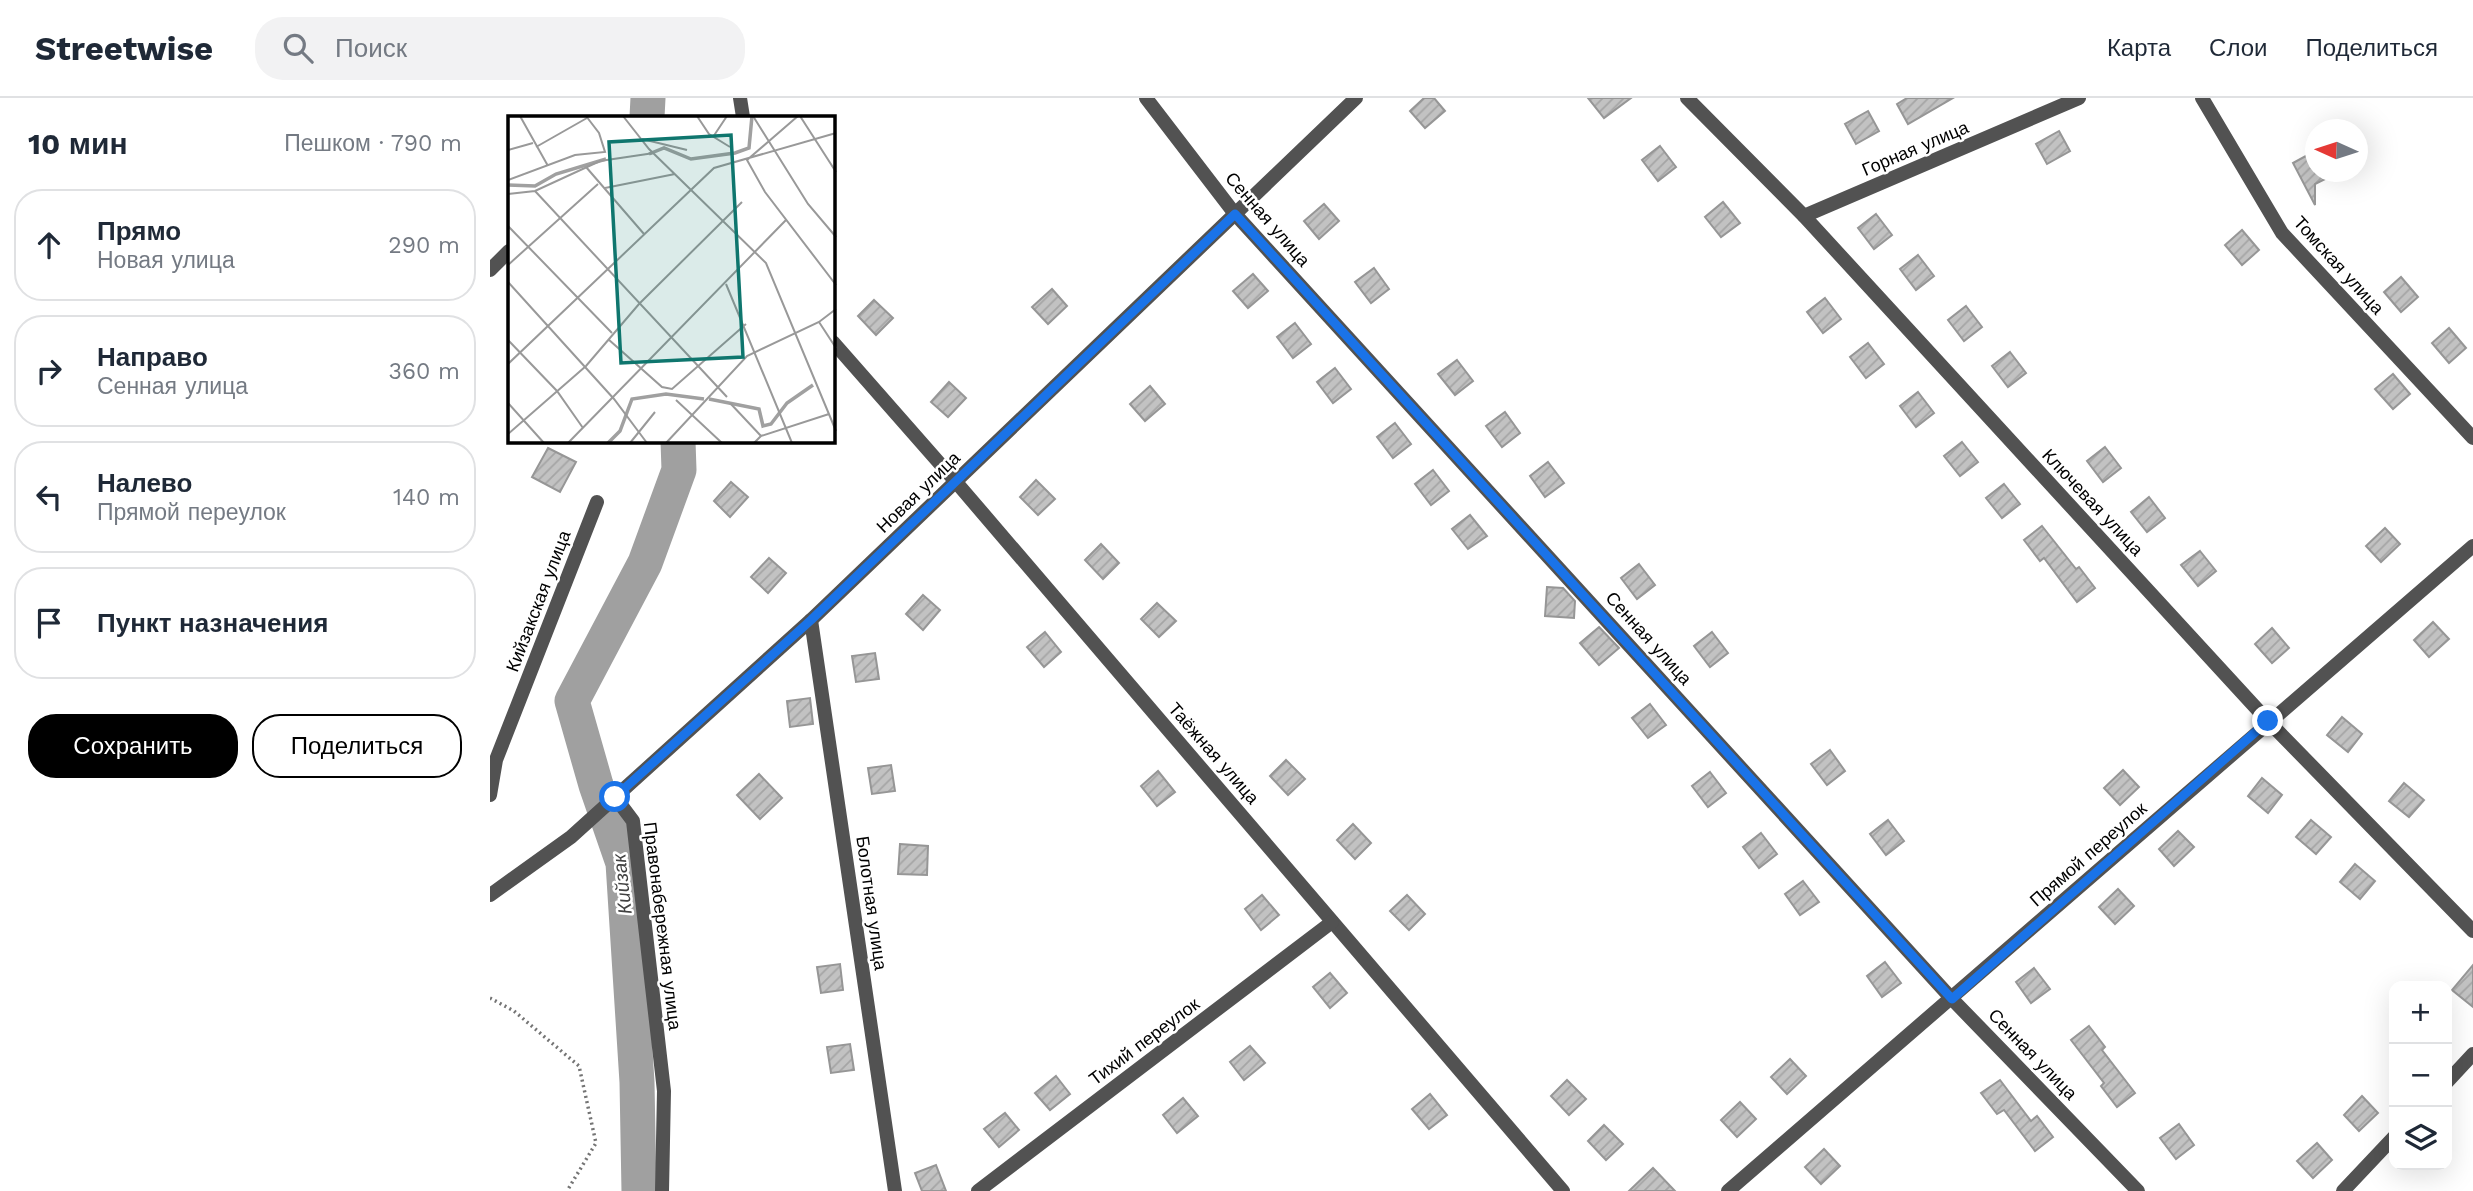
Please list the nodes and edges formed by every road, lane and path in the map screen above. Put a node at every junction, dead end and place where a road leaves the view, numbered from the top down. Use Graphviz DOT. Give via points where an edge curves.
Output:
graph roads {
  1 [pos="740,98"];
  2 [pos="1146,98"];
  3 [pos="1356,98"];
  4 [pos="1687,98"];
  5 [pos="2079,98"];
  6 [pos="2202,98"];
  7 [pos="743,116"];
  8 [pos="1235,214"];
  9 [pos="1804,216"];
  10 [pos="508,252"];
  11 [pos="493,263"];
  12 [pos="835,344"];
  13 [pos="2473,438"];
  14 [pos="956,482"];
  15 [pos="597,502"];
  16 [pos="2473,546"];
  17 [pos="811,620"];
  18 [pos="2268,721"];
  19 [pos="490,795"];
  20 [pos="615,797"];
  21 [pos="490,895"];
  22 [pos="1332,922"];
  23 [pos="2473,931"];
  24 [pos="490,998"];
  25 [pos="1952,999"];
  26 [pos="2473,1054"];
  27 [pos="2452,1077"];
  28 [pos="2389,1142"];
  29 [pos="567,1191"];
  30 [pos="662,1191"];
  31 [pos="895,1191"];
  32 [pos="978,1191"];
  33 [pos="1563,1191"];
  34 [pos="1728,1191"];
  35 [pos="2138,1191"];
  36 [pos="2343,1191"];
  1 -- 7 [label="street"];
  2 -- 8 [label="street, Сенная улица"];
  3 -- 8 [label="street, Новая улица"];
  4 -- 9 [label="street, Ключевая улица"];
  5 -- 9 [label="street, Горная улица"];
  6 -- 13 [label="street, Томская улица" via="2282,233"];
  8 -- 14 [label="street, Новая улица"];
  8 -- 25 [label="street, Сенная улица"];
  9 -- 18 [label="street, Ключевая улица"];
  10 -- 11 [label="street"];
  12 -- 14 [label="street, Таёжная улица"];
  14 -- 17 [label="street, Новая улица"];
  14 -- 22 [label="street, Таёжная улица"];
  15 -- 19 [label="street, Кийзакская улица" via="496,760"];
  16 -- 18 [label="street, Прямой переулок"];
  17 -- 20 [label="street, Новая улица"];
  17 -- 31 [label="street, Болотная улица"];
  18 -- 23 [label="street, Ключевая улица"];
  18 -- 25 [label="street, Прямой переулок"];
  20 -- 21 [label="street, Новая улица" via="571,837"];
  20 -- 30 [label="street, Правонабережная улица" via="633,821 664,1091"];
  22 -- 32 [label="street, Тихий переулок"];
  22 -- 33 [label="street, Таёжная улица"];
  24 -- 29 [label="path" via="514,1011 579,1066 596,1143"];
  25 -- 34 [label="street, Прямой переулок"];
  25 -- 35 [label="street, Сенная улица"];
  26 -- 27 [label="street"];
  28 -- 36 [label="street"];
}
